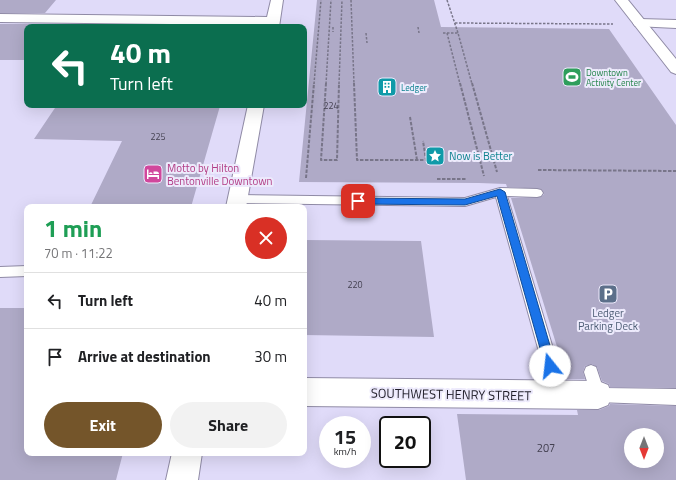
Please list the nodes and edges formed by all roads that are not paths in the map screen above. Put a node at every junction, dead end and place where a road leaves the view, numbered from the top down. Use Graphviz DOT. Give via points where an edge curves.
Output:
graph roads {
  1 [pos="277,0"];
  2 [pos="621,0"];
  3 [pos="0,18"];
  4 [pos="272,24"];
  5 [pos="640,24"];
  6 [pos="676,24"];
  7 [pos="676,68"];
  8 [pos="255,108"];
  9 [pos="500,192"];
  10 [pos="537,193"];
  11 [pos="237,203"];
  12 [pos="24,271"];
  13 [pos="0,272"];
  14 [pos="595,384"];
  15 [pos="307,392"];
  16 [pos="559,395"];
  17 [pos="676,397"];
  18 [pos="186,456"];
  19 [pos="182,480"];
  1 -- 4 [label="street"];
  2 -- 5 [label="street"];
  3 -- 4 [label="street"];
  5 -- 6 [label="street"];
  5 -- 7 [label="street"];
  8 -- 11 [label="street"];
  9 -- 10 [label="lane"];
  9 -- 11 [label="lane" via="465,202"];
  9 -- 16 [label="lane"];
  12 -- 13 [label="lane"];
  14 -- 16 [label="street, SOUTHWEST HENRY STREET"];
  14 -- 17 [label="lane"];
  15 -- 16 [label="street, SOUTHWEST HENRY STREET"];
  18 -- 19 [label="street"];
}
